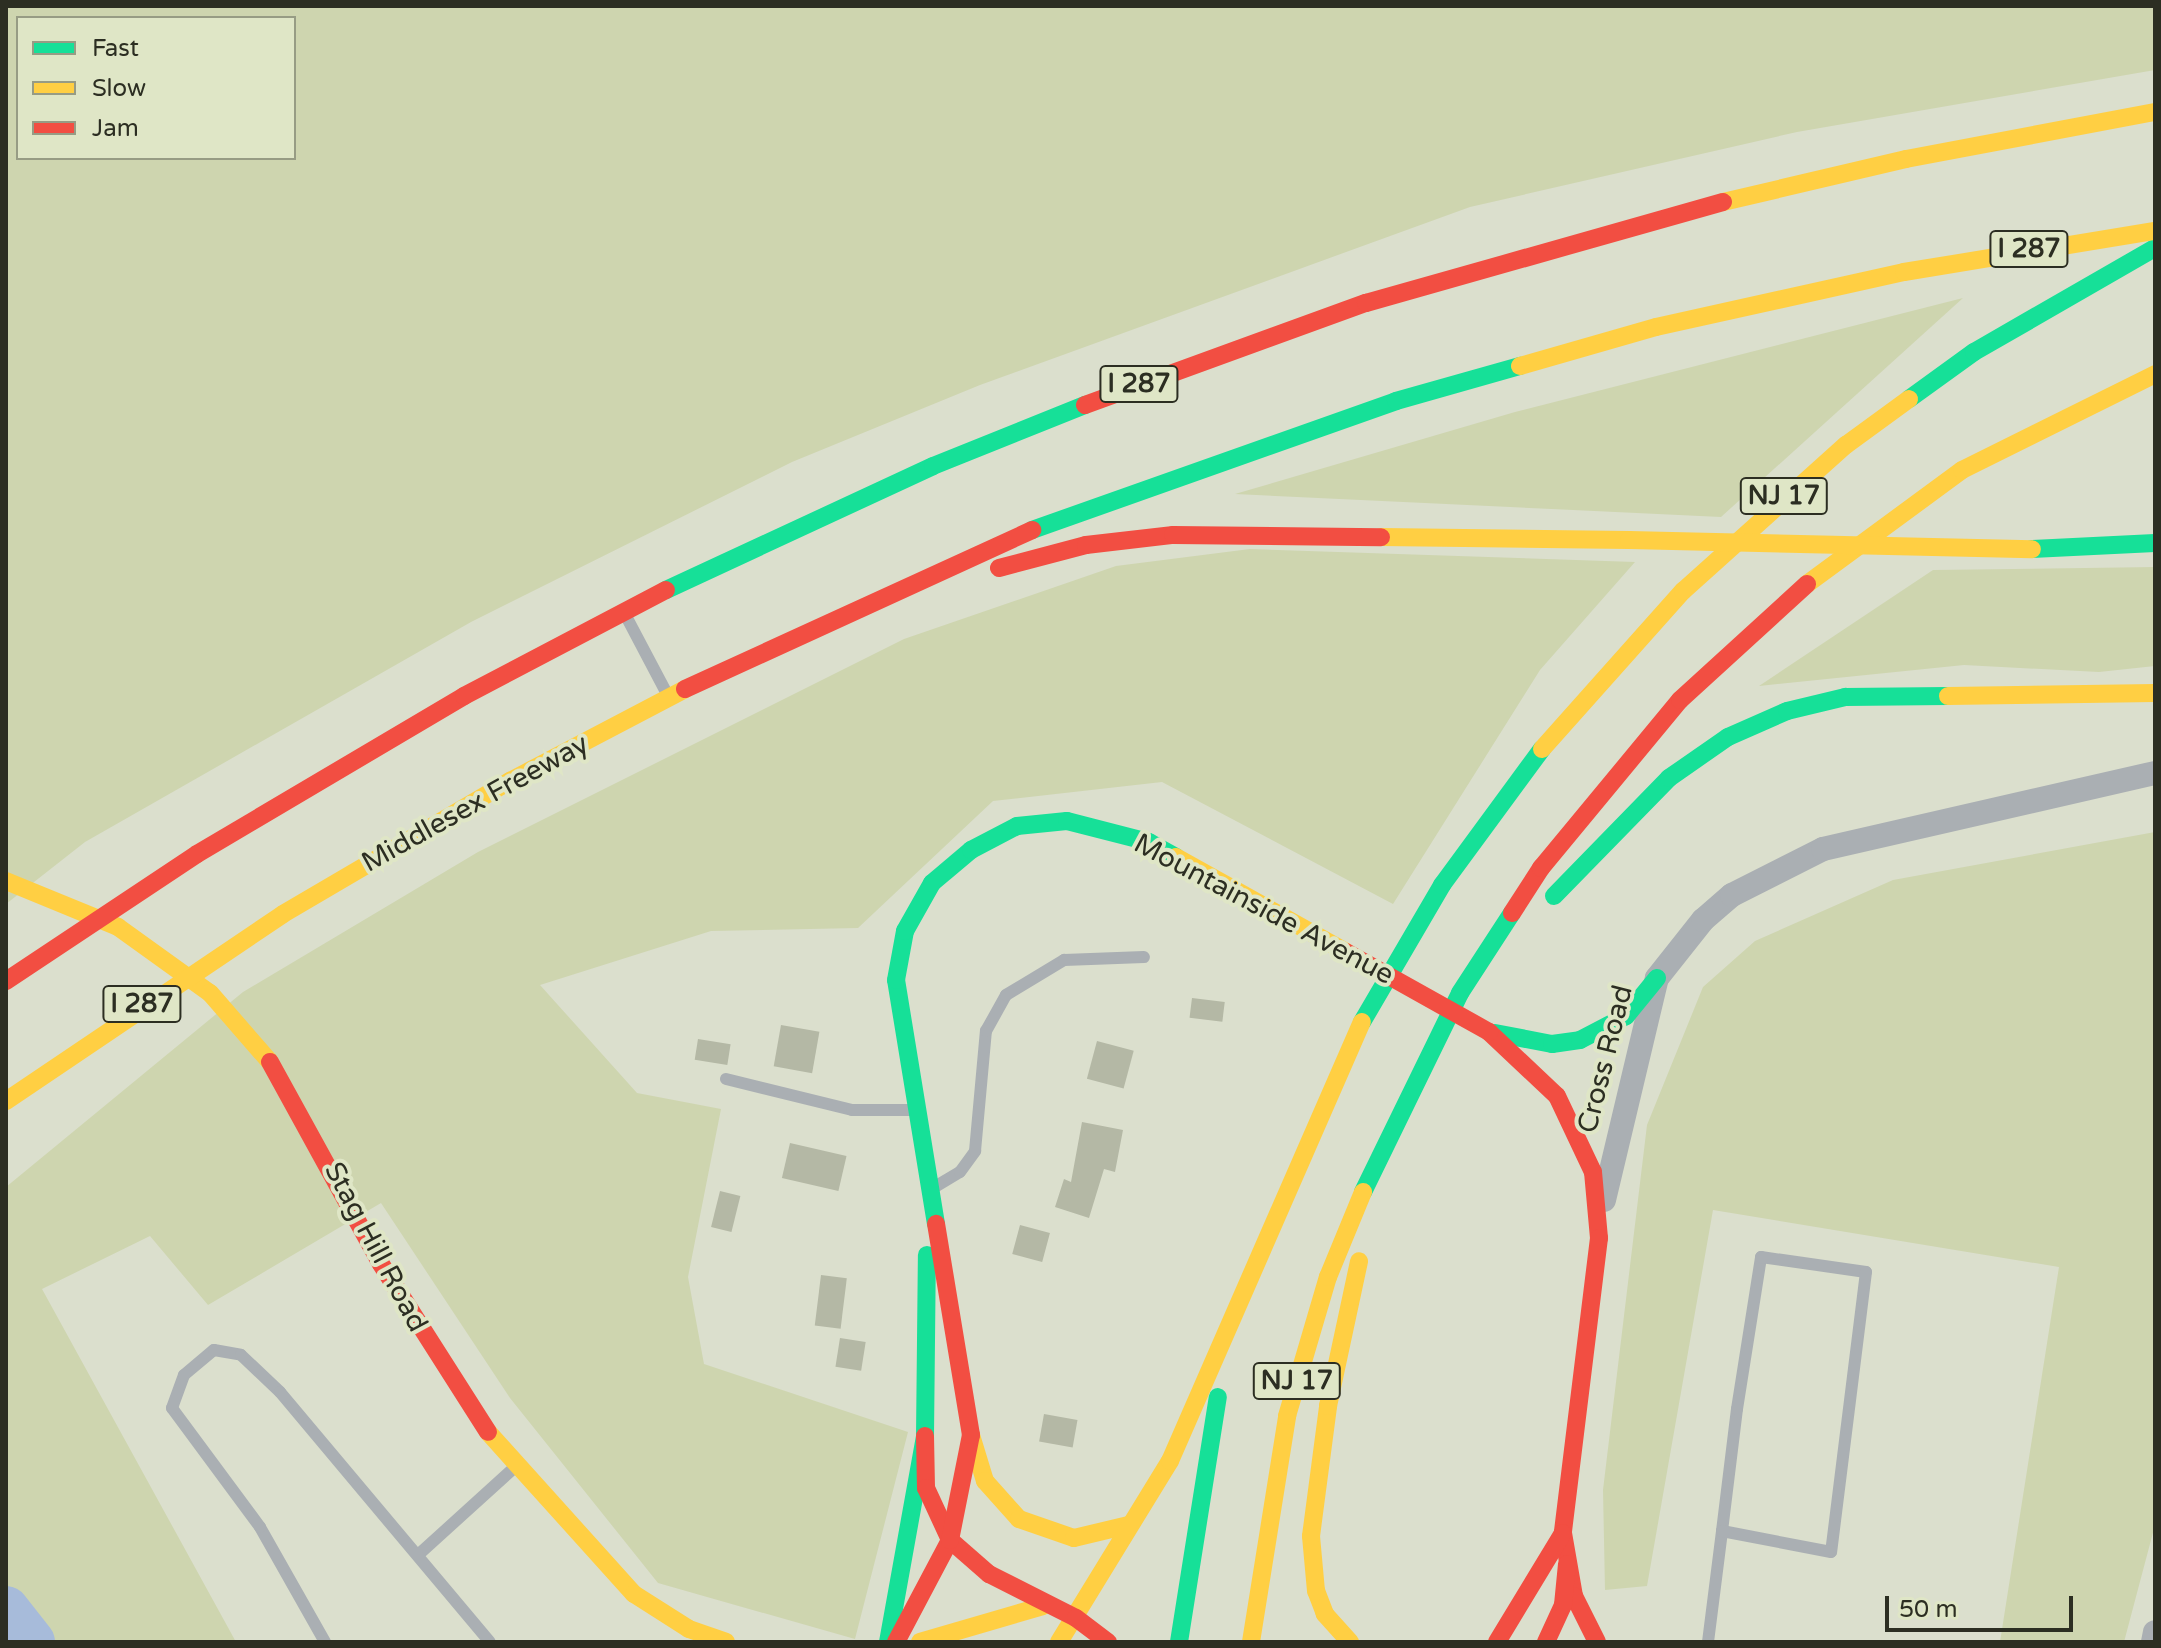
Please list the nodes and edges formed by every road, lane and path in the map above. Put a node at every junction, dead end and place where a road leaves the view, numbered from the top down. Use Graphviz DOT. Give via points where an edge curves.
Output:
graph roads {
  1 [pos="2155,112"];
  2 [pos="2155,231"];
  3 [pos="2155,248"];
  4 [pos="2155,374"];
  5 [pos="2092,429"];
  6 [pos="2155,543"];
  7 [pos="624,611"];
  8 [pos="1733,647"];
  9 [pos="2155,693"];
  10 [pos="669,696"];
  11 [pos="2155,773"];
  12 [pos="6,881"];
  13 [pos="1144,957"];
  14 [pos="1657,978"];
  15 [pos="6,981"];
  16 [pos="1489,1032"];
  17 [pos="1424,1062"];
  18 [pos="726,1079"];
  19 [pos="6,1101"];
  20 [pos="913,1110"];
  21 [pos="1387,1132"];
  22 [pos="926,1191"];
  23 [pos="1599,1238"];
  24 [pos="1260,1253"];
  25 [pos="971,1435"];
  26 [pos="925,1436"];
  27 [pos="516,1467"];
  28 [pos="1128,1525"];
  29 [pos="1722,1531"];
  30 [pos="1563,1533"];
  31 [pos="950,1540"];
  32 [pos="418,1555"];
  33 [pos="1567,1564"];
  34 [pos="1043,1606"];
  35 [pos="1076,1618"];
  36 [pos="2155,1632"];
  37 [pos="325,1642"];
  38 [pos="490,1642"];
  39 [pos="726,1642"];
  40 [pos="888,1642"];
  41 [pos="896,1642"];
  42 [pos="920,1642"];
  43 [pos="1059,1642"];
  44 [pos="1108,1642"];
  45 [pos="1179,1642"];
  46 [pos="1251,1642"];
  47 [pos="1350,1642"];
  48 [pos="1497,1642"];
  49 [pos="1546,1642"];
  50 [pos="1597,1642"];
  51 [pos="1708,1642"];
  52 [pos="2153,1642"];
  1 -- 7 [label="main road, I 287" via="1718,201 1366,303 1020,429"];
  2 -- 10 [label="main road, I 287" via="1904,272 1573,349 1246,450 966,556"];
  3 -- 24 [label="main road, NJ 17" via="1974,352 1846,445 1734,541 1590,690 1482,825 1398,956 1321,1101"];
  4 -- 8 [label="main road, NJ 17" via="2031,431 1898,510"];
  5 -- 8 [label="main road" via="1946,504"];
  6 -- 10 [label="main road, bridge" via="2032,549 1269,533 1127,539 993,570"];
  7 -- 10 [label="lane"];
  7 -- 15 [label="main road, I 287, bridge" via="451,703 197,854"];
  8 -- 17 [label="main road, NJ 17" via="1635,749 1541,868"];
  9 -- 17 [label="main road" via="1845,697 1787,711 1728,737 1669,778 1599,843"];
  10 -- 19 [label="main road, Middlesex Freeway / I 287, bridge" via="283,914"];
  11 -- 14 [label="street, Cross Road" via="1854,840 1791,861 1703,920"];
  12 -- 27 [label="main road, Stag Hill Road" via="152,948 244,1029 307,1119 437,1360"];
  13 -- 22 [label="lane" via="1064,960 1006,995 986,1031 975,1151 960,1172"];
  14 -- 16 [label="main road, Mountainside Avenue" via="1626,1016 1580,1040 1552,1044"];
  14 -- 23 [label="street, Cross Road" via="1616,1132"];
  16 -- 20 [label="main road, Mountainside Avenue, bridge" via="1149,842 1067,821 1017,826 971,850 932,883 905,931 896,980"];
  16 -- 23 [label="main road, Mountainside Avenue" via="1538,1073 1571,1118 1593,1172"];
  17 -- 21 [label="main road, NJ 17"];
  18 -- 20 [label="lane" via="852,1110"];
  20 -- 22 [label="main road, Mountainside Avenue"];
  21 -- 46 [label="main road, NJ 17" via="1328,1277 1291,1402 1261,1548"];
  21 -- 47 [label="main road" via="1328,1406 1311,1536 1316,1591 1325,1614"];
  22 -- 25 [label="main road, Mountainside Avenue" via="950,1285"];
  22 -- 26 [label="main road, Mountainside Avenue"];
  23 -- 30 [label="main road, Cross Road"];
  24 -- 28 [label="main road" via="1170,1461"];
  24 -- 45 [label="main road, NJ 17" via="1218,1399"];
  25 -- 28 [label="main road" via="985,1481 1019,1519 1074,1538"];
  25 -- 31 [label="main road, Mountainside Avenue"];
  26 -- 31 [label="main road" via="926,1488"];
  26 -- 40 [label="main road, Mountainside Avenue"];
  27 -- 32 [label="lane"];
  27 -- 39 [label="main road, Stag Hill Road" via="634,1594 689,1629"];
  28 -- 35 [label="main road"];
  29 -- 29 [label="lane" via="1761,1257 1866,1272 1831,1552"];
  29 -- 51 [label="lane"];
  30 -- 33 [label="main road, Cross Road"];
  30 -- 48 [label="main road"];
  31 -- 34 [label="main road" via="968,1559"];
  31 -- 41 [label="main road, Mountainside Avenue"];
  32 -- 37 [label="lane" via="241,1355 214,1350 184,1375 172,1408 260,1527"];
  32 -- 38 [label="lane"];
  33 -- 49 [label="main road" via="1563,1605"];
  33 -- 50 [label="main road" via="1583,1621"];
  34 -- 35 [label="main road"];
  34 -- 42 [label="main road"];
  35 -- 43 [label="main road"];
  35 -- 44 [label="main road"];
  36 -- 52 [label="street"];
}
